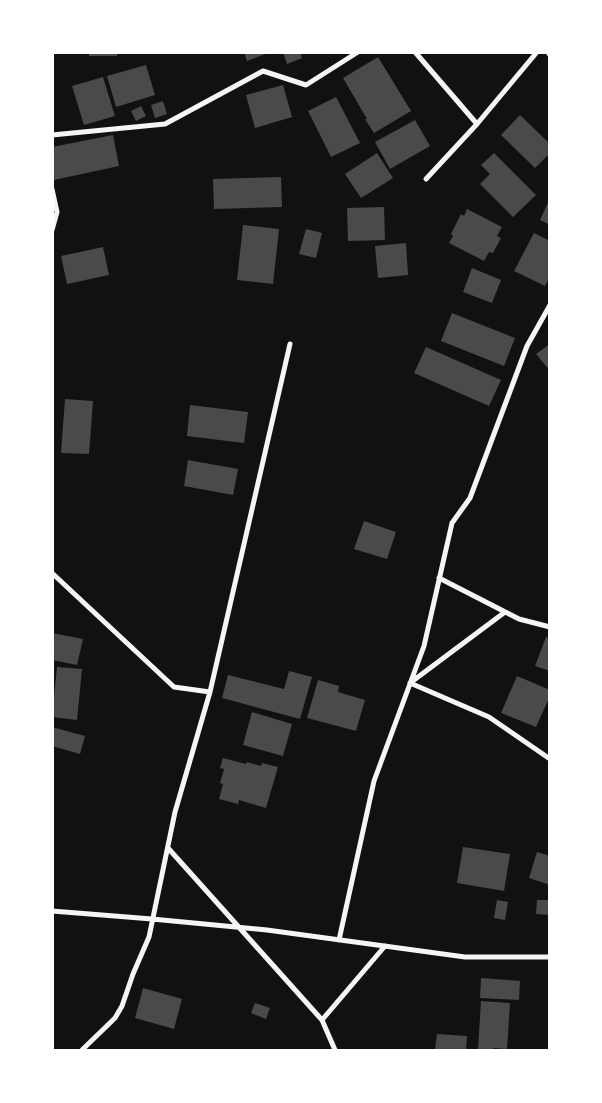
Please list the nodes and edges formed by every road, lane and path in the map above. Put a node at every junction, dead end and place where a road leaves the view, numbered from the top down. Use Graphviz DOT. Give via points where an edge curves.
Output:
graph roads {
  1 [pos="358,52"];
  2 [pos="415,52"];
  3 [pos="537,52"];
  4 [pos="477,124"];
  5 [pos="52,135"];
  6 [pos="426,179"];
  7 [pos="52,189"];
  8 [pos="52,230"];
  9 [pos="550,305"];
  10 [pos="290,344"];
  11 [pos="52,573"];
  12 [pos="439,578"];
  13 [pos="505,612"];
  14 [pos="550,627"];
  15 [pos="410,683"];
  16 [pos="210,692"];
  17 [pos="550,759"];
  18 [pos="168,848"];
  19 [pos="52,911"];
  20 [pos="152,918"];
  21 [pos="239,928"];
  22 [pos="339,940"];
  23 [pos="385,946"];
  24 [pos="550,957"];
  25 [pos="322,1020"];
  26 [pos="82,1050"];
  27 [pos="335,1050"];
  1 -- 5 [label="street" via="306,85 263,71 165,124"];
  2 -- 4 [label="street"];
  3 -- 4 [label="street"];
  4 -- 6 [label="street"];
  7 -- 8 [label="street" via="57,212"];
  9 -- 12 [label="street" via="527,346 470,498 452,523"];
  10 -- 16 [label="street"];
  11 -- 16 [label="street" via="174,687"];
  12 -- 13 [label="street"];
  12 -- 15 [label="street" via="424,646"];
  13 -- 14 [label="street"];
  13 -- 15 [label="street"];
  15 -- 17 [label="street" via="489,717"];
  15 -- 22 [label="street" via="374,781"];
  16 -- 18 [label="street" via="175,812"];
  18 -- 20 [label="street"];
  18 -- 21 [label="street"];
  19 -- 20 [label="street"];
  20 -- 21 [label="street"];
  20 -- 26 [label="street" via="149,937 122,1006 115,1018"];
  21 -- 22 [label="street"];
  21 -- 25 [label="street"];
  22 -- 23 [label="street"];
  23 -- 24 [label="street" via="465,957"];
  23 -- 25 [label="street"];
  25 -- 27 [label="street"];
}
